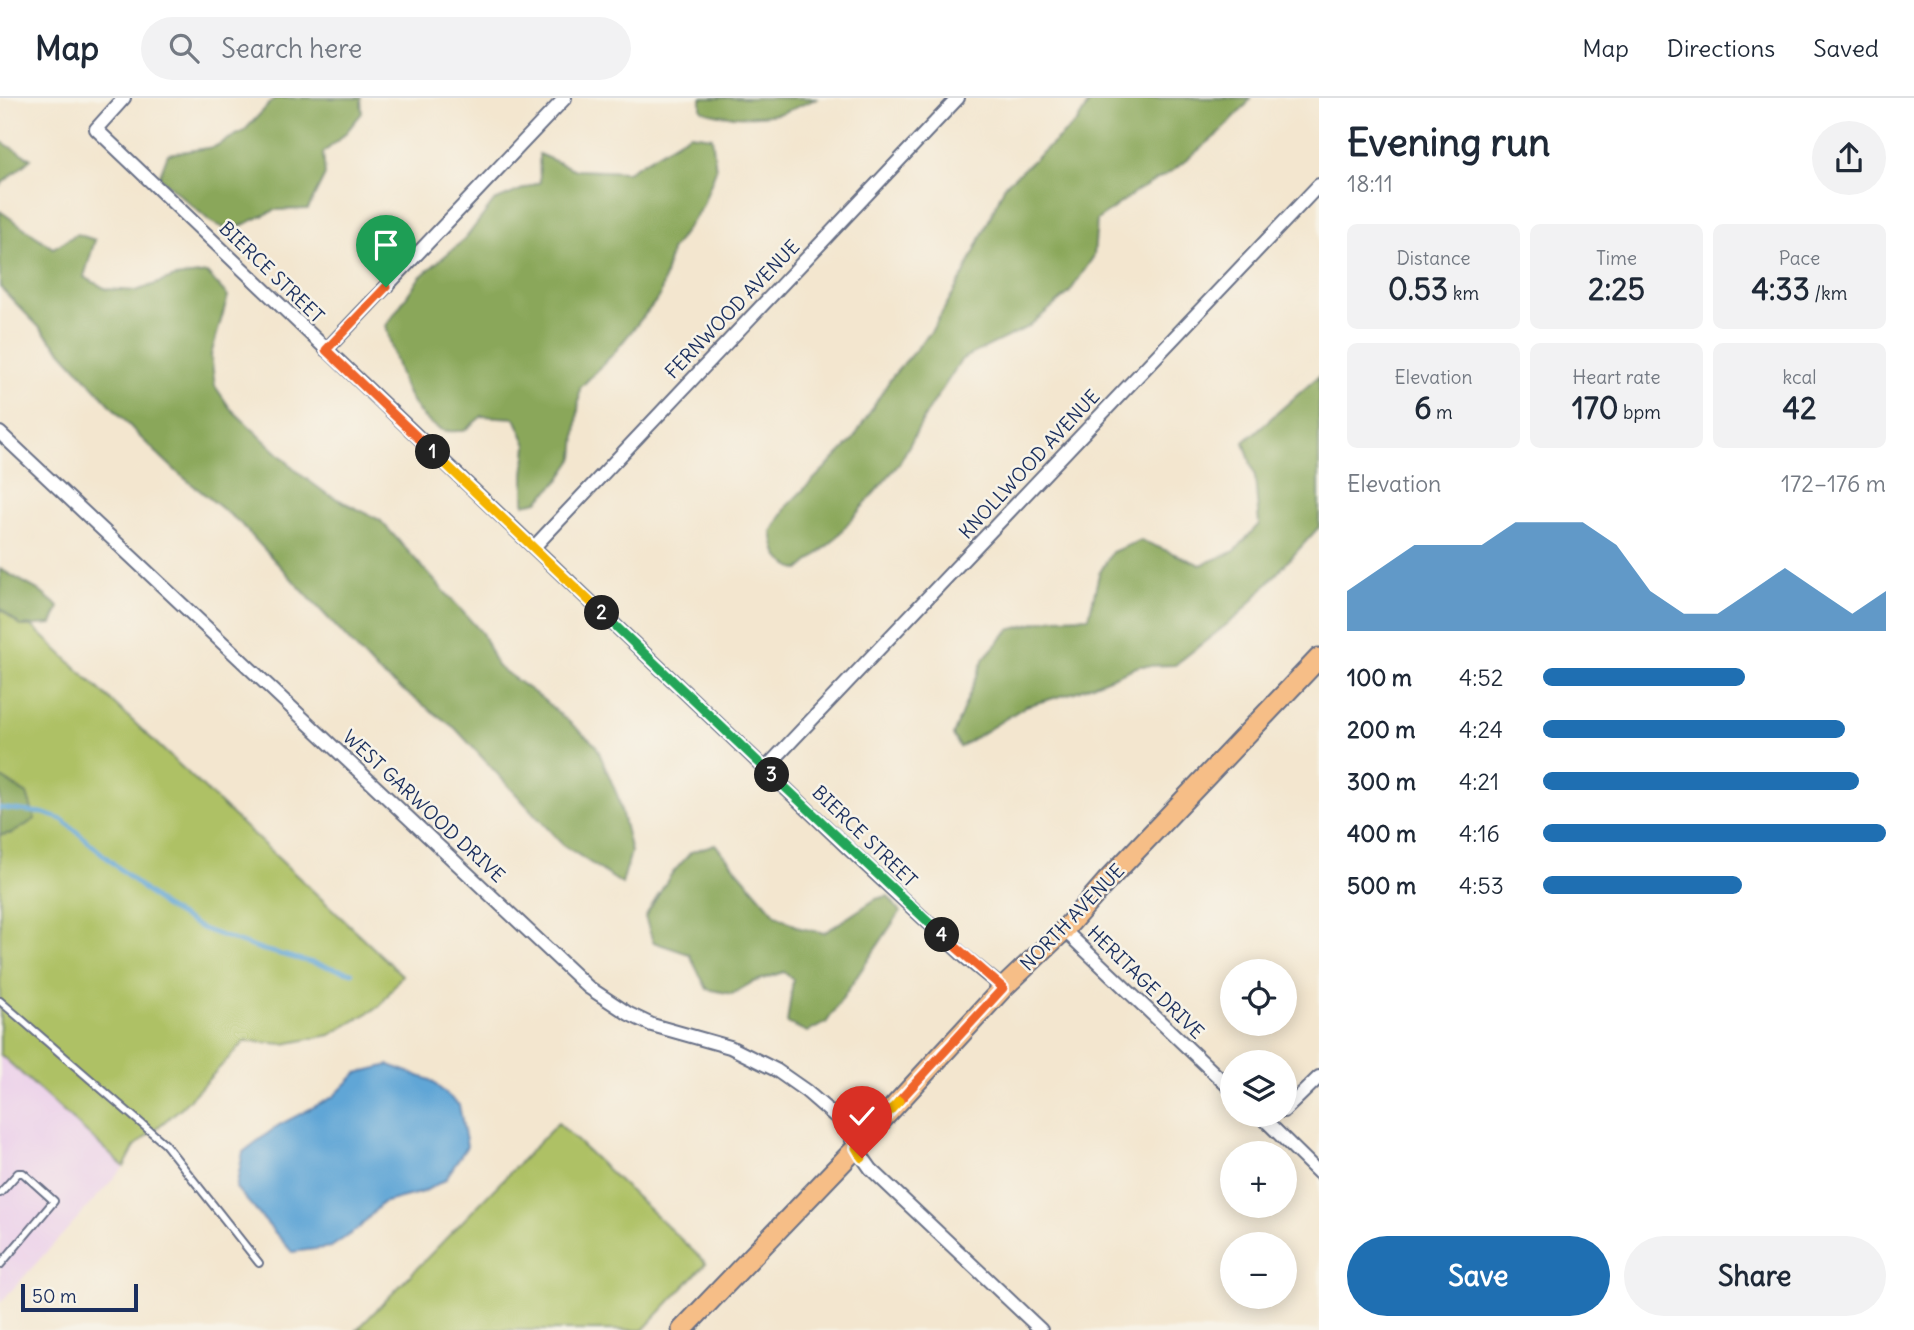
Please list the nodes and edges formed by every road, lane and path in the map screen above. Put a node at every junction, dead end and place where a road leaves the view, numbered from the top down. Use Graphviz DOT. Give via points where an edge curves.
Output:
graph roads {
  1 [pos="124,98"];
  2 [pos="565,98"];
  3 [pos="958,98"];
  4 [pos="1319,185"];
  5 [pos="326,350"];
  6 [pos="0,433"];
  7 [pos="534,547"];
  8 [pos="1319,658"];
  9 [pos="765,769"];
  10 [pos="1064,930"];
  11 [pos="1003,988"];
  12 [pos="0,1001"];
  13 [pos="1319,1077"];
  14 [pos="1220,1079"];
  15 [pos="1297,1099"];
  16 [pos="1286,1127"];
  17 [pos="856,1148"];
  18 [pos="1319,1173"];
  19 [pos="0,1193"];
  20 [pos="1,1262"];
  21 [pos="259,1263"];
  22 [pos="682,1330"];
  23 [pos="1041,1330"];
  1 -- 5 [label="street, BIERCE STREET" via="96,129"];
  2 -- 5 [label="street"];
  3 -- 7 [label="street, FERNWOOD AVENUE"];
  4 -- 9 [label="street, KNOLLWOOD AVENUE"];
  5 -- 7 [label="street, BIERCE STREET"];
  6 -- 17 [label="street, WEST GARWOOD DRIVE" via="588,987 652,1025 730,1047 776,1070 844,1124"];
  7 -- 9 [label="street, BIERCE STREET"];
  8 -- 10 [label="main road, NORTH AVENUE"];
  9 -- 11 [label="street, BIERCE STREET"];
  10 -- 11 [label="main road, NORTH AVENUE"];
  10 -- 14 [label="street, HERITAGE DRIVE"];
  11 -- 17 [label="main road, NORTH AVENUE"];
  12 -- 21 [label="lane" via="165,1144"];
  13 -- 15 [label="street"];
  16 -- 18 [label="street"];
  17 -- 22 [label="main road, NORTH AVENUE"];
  17 -- 23 [label="street, WEST GARWOOD DRIVE" via="871,1169"];
  19 -- 20 [label="lane" via="23,1173 54,1201"];
}
